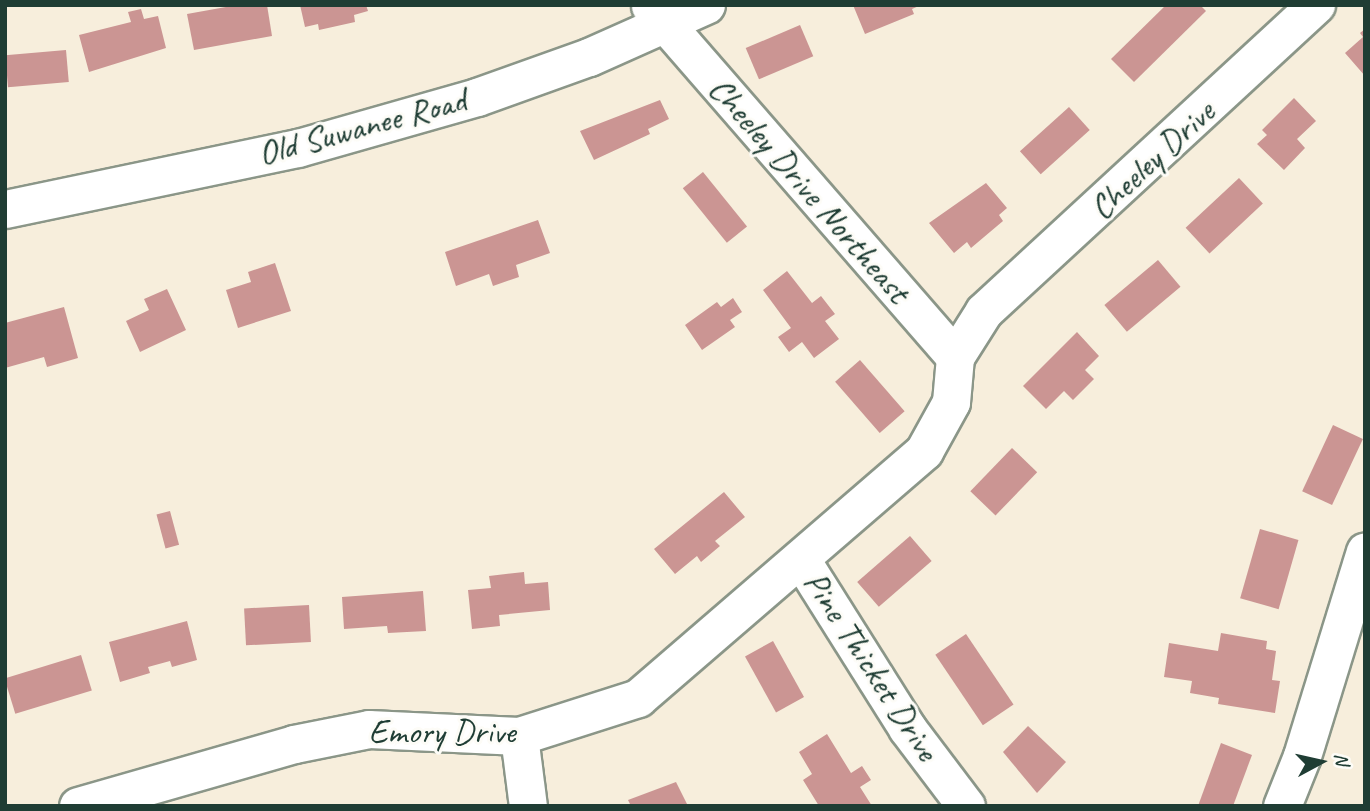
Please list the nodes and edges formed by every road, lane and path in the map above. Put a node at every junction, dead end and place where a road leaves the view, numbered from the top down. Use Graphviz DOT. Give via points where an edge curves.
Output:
graph roads {
  1 [pos="706,5"];
  2 [pos="1316,5"];
  3 [pos="656,14"];
  4 [pos="5,209"];
  5 [pos="955,357"];
  6 [pos="1365,551"];
  7 [pos="802,561"];
  8 [pos="519,736"];
  9 [pos="78,806"];
  10 [pos="528,806"];
  11 [pos="966,806"];
  12 [pos="1282,806"];
  1 -- 3 [label="street, Old Suwanee Road"];
  2 -- 5 [label="street, Cheeley Drive" via="984,310"];
  3 -- 4 [label="street, Old Suwanee Road" via="589,57 477,97 298,148"];
  3 -- 5 [label="street, Cheeley Drive Northeast"];
  5 -- 7 [label="street, Emory Drive" via="951,402 924,451"];
  6 -- 12 [label="street" via="1302,756"];
  7 -- 8 [label="street, Emory Drive" via="638,698"];
  7 -- 11 [label="street, Pine Thicket Drive" via="907,728"];
  8 -- 9 [label="street, Emory Drive" via="369,729 294,744"];
  8 -- 10 [label="street"];
}
